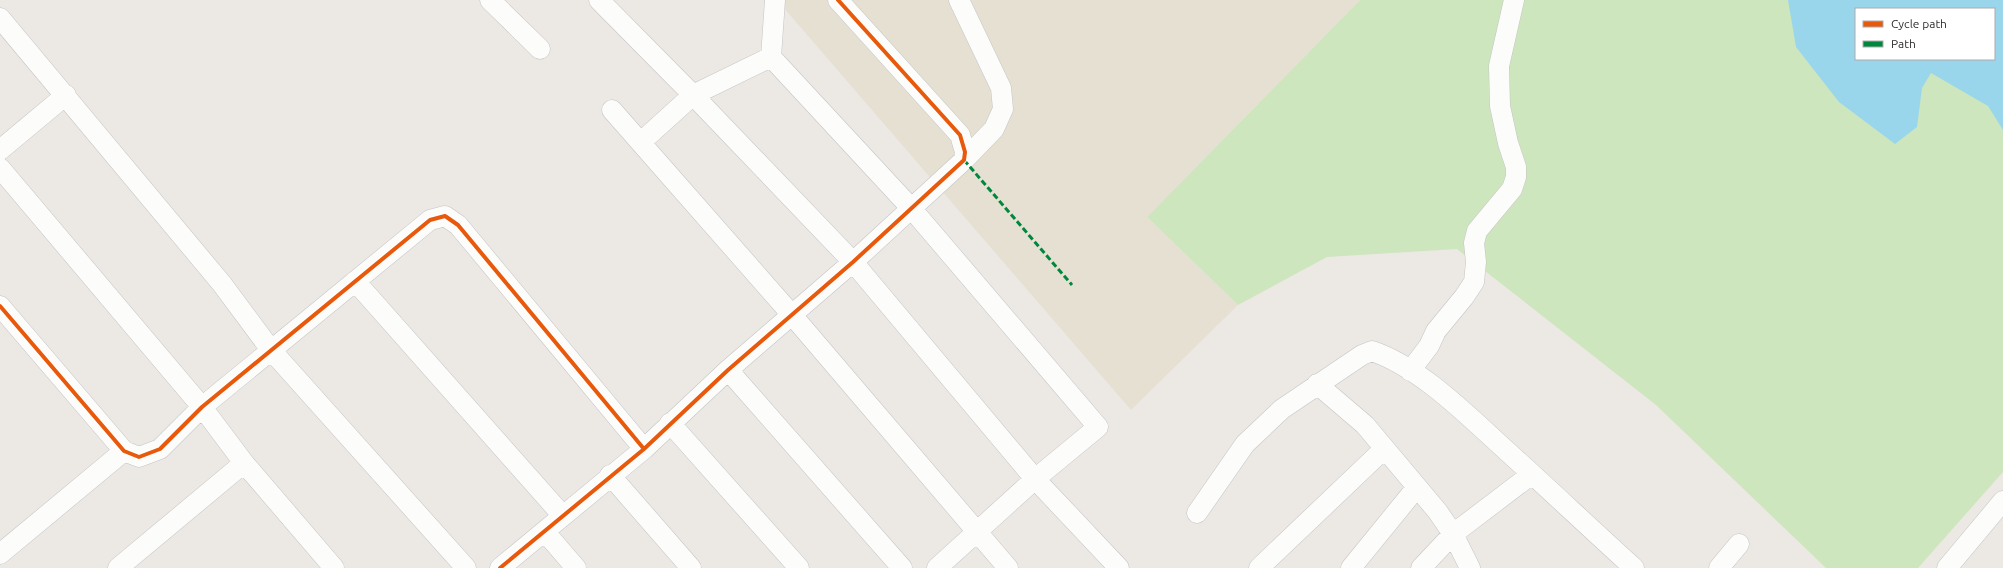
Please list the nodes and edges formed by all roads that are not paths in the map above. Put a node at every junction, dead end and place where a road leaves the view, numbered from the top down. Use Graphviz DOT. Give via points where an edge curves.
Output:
graph roads {
  1 [pos="490,0"];
  2 [pos="598,0"];
  3 [pos="775,0"];
  4 [pos="838,0"];
  5 [pos="959,0"];
  6 [pos="1514,0"];
  7 [pos="0,18"];
  8 [pos="540,49"];
  9 [pos="771,57"];
  10 [pos="66,95"];
  11 [pos="693,95"];
  12 [pos="612,110"];
  13 [pos="641,142"];
  14 [pos="0,150"];
  15 [pos="964,160"];
  16 [pos="0,168"];
  17 [pos="912,208"];
  18 [pos="853,262"];
  19 [pos="355,281"];
  20 [pos="0,306"];
  21 [pos="792,315"];
  22 [pos="270,350"];
  23 [pos="728,370"];
  24 [pos="1410,371"];
  25 [pos="1317,384"];
  26 [pos="202,407"];
  27 [pos="670,423"];
  28 [pos="644,449"];
  29 [pos="1384,449"];
  30 [pos="124,452"];
  31 [pos="244,463"];
  32 [pos="1532,474"];
  33 [pos="610,475"];
  34 [pos="1035,479"];
  35 [pos="1417,487"];
  36 [pos="2003,501"];
  37 [pos="1197,513"];
  38 [pos="563,516"];
  39 [pos="544,532"];
  40 [pos="977,532"];
  41 [pos="1453,534"];
  42 [pos="1739,544"];
  43 [pos="0,554"];
  44 [pos="118,568"];
  45 [pos="334,568"];
  46 [pos="466,568"];
  47 [pos="500,568"];
  48 [pos="576,568"];
  49 [pos="691,568"];
  50 [pos="799,568"];
  51 [pos="902,568"];
  52 [pos="937,568"];
  53 [pos="1008,568"];
  54 [pos="1119,568"];
  55 [pos="1259,568"];
  56 [pos="1351,568"];
  57 [pos="1421,568"];
  58 [pos="1470,568"];
  59 [pos="1634,568"];
  60 [pos="1719,568"];
  61 [pos="1947,568"];
  1 -- 8 [label="street"];
  2 -- 11 [label="street"];
  3 -- 9 [label="street"];
  4 -- 15 [label="street" via="960,136 965,152"];
  5 -- 15 [label="street" via="1001,88 1003,108 994,129"];
  6 -- 24 [label="street" via="1500,66 1500,106 1516,167 1516,177 1512,189 1477,231 1474,243 1474,282 1436,331 1429,346"];
  7 -- 10 [label="street"];
  9 -- 11 [label="street"];
  9 -- 17 [label="street"];
  10 -- 14 [label="street"];
  10 -- 22 [label="street" via="222,284"];
  11 -- 13 [label="street"];
  11 -- 18 [label="street"];
  12 -- 13 [label="street"];
  13 -- 21 [label="street"];
  15 -- 17 [label="street"];
  16 -- 26 [label="street"];
  17 -- 18 [label="street"];
  17 -- 34 [label="street" via="1098,427"];
  18 -- 21 [label="street"];
  18 -- 34 [label="street"];
  19 -- 22 [label="street"];
  19 -- 28 [label="street" via="430,220 445,216 458,225"];
  19 -- 38 [label="street"];
  20 -- 30 [label="street"];
  21 -- 23 [label="street"];
  21 -- 40 [label="street"];
  22 -- 26 [label="street"];
  22 -- 46 [label="street"];
  23 -- 27 [label="street"];
  23 -- 51 [label="street"];
  24 -- 25 [label="street" via="1386,356 1372,351"];
  24 -- 32 [label="street" via="1454,403"];
  25 -- 29 [label="street" via="1365,426"];
  25 -- 37 [label="street" via="1282,409 1246,444"];
  26 -- 30 [label="street" via="160,449 139,457"];
  26 -- 31 [label="street"];
  27 -- 28 [label="street"];
  27 -- 50 [label="street"];
  28 -- 33 [label="street"];
  29 -- 35 [label="street"];
  29 -- 55 [label="street"];
  30 -- 43 [label="street"];
  31 -- 44 [label="street"];
  31 -- 45 [label="street"];
  32 -- 41 [label="street"];
  32 -- 59 [label="street"];
  33 -- 38 [label="street"];
  33 -- 49 [label="street"];
  34 -- 40 [label="street"];
  34 -- 54 [label="street"];
  35 -- 41 [label="street"];
  35 -- 56 [label="street"];
  36 -- 61 [label="street"];
  38 -- 39 [label="street"];
  39 -- 47 [label="street"];
  39 -- 48 [label="street"];
  40 -- 52 [label="street"];
  40 -- 53 [label="street"];
  41 -- 57 [label="street"];
  41 -- 58 [label="street"];
  42 -- 60 [label="street"];
}
